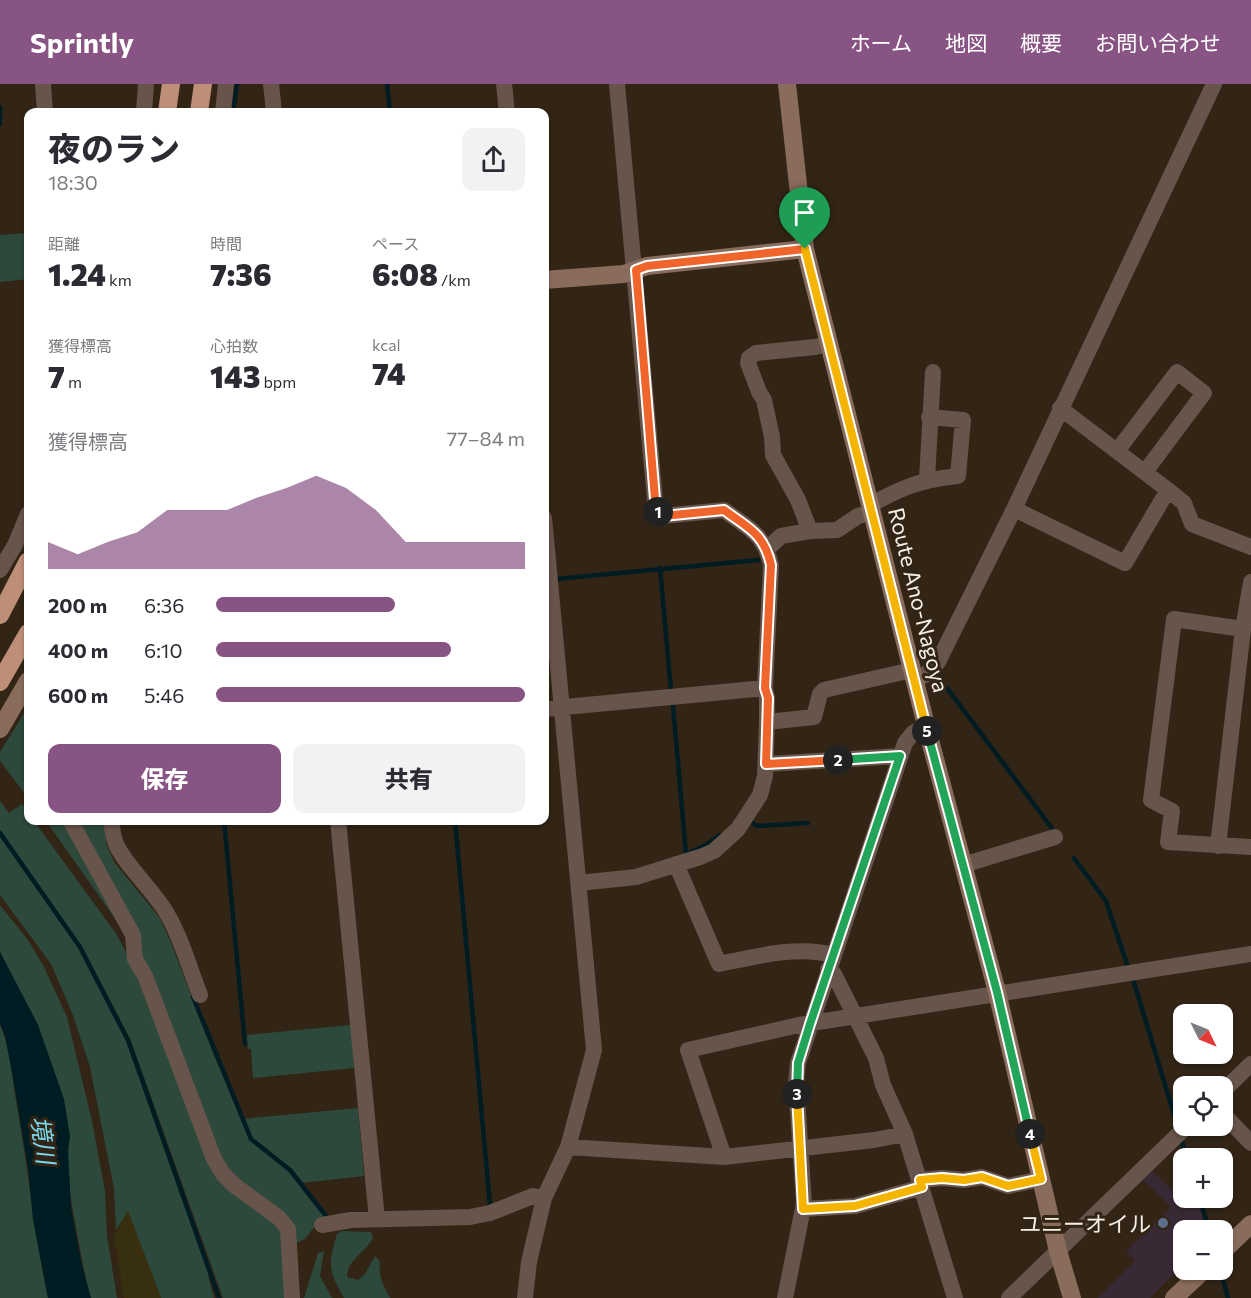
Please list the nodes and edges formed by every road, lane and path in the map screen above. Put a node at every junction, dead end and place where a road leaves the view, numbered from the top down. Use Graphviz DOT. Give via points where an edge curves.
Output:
graph roads {
  1 [pos="43,84"];
  2 [pos="146,84"];
  3 [pos="171,84"];
  4 [pos="203,84"];
  5 [pos="226,84"];
  6 [pos="271,84"];
  7 [pos="504,84"];
  8 [pos="617,84"];
  9 [pos="787,84"];
  10 [pos="1214,84"];
  11 [pos="45,108"];
  12 [pos="144,108"];
  13 [pos="168,108"];
  14 [pos="200,108"];
  15 [pos="223,108"];
  16 [pos="274,108"];
  17 [pos="507,108"];
  18 [pos="805,249"];
  19 [pos="636,270"];
  20 [pos="549,280"];
  21 [pos="829,344"];
  22 [pos="933,372"];
  23 [pos="1060,408"];
  24 [pos="929,417"];
  25 [pos="1117,451"];
  26 [pos="1146,472"];
  27 [pos="927,479"];
  28 [pos="1168,490"];
  29 [pos="871,508"];
  30 [pos="1014,509"];
  31 [pos="24,524"];
  32 [pos="810,531"];
  33 [pos="1251,547"];
  34 [pos="768,548"];
  35 [pos="24,569"];
  36 [pos="0,570"];
  37 [pos="1251,582"];
  38 [pos="0,615"];
  39 [pos="549,624"];
  40 [pos="1243,629"];
  41 [pos="24,640"];
  42 [pos="913,675"];
  43 [pos="0,682"];
  44 [pos="24,688"];
  45 [pos="765,688"];
  46 [pos="553,708"];
  47 [pos="768,722"];
  48 [pos="926,725"];
  49 [pos="0,729"];
  50 [pos="900,756"];
  51 [pos="766,764"];
  52 [pos="73,825"];
  53 [pos="112,825"];
  54 [pos="338,825"];
  55 [pos="1055,837"];
  56 [pos="1218,846"];
  57 [pos="1251,847"];
  58 [pos="676,864"];
  59 [pos="963,865"];
  60 [pos="579,883"];
  61 [pos="1251,954"];
  62 [pos="830,962"];
  63 [pos="997,992"];
  64 [pos="200,994"];
  65 [pos="856,1016"];
  66 [pos="810,1024"];
  67 [pos="1251,1065"];
  68 [pos="1233,1082"];
  69 [pos="1233,1124"];
  70 [pos="905,1134"];
  71 [pos="1177,1136"];
  72 [pos="1251,1143"];
  73 [pos="568,1147"];
  74 [pos="800,1150"];
  75 [pos="724,1157"];
  76 [pos="1041,1179"];
  77 [pos="921,1184"];
  78 [pos="544,1198"];
  79 [pos="803,1209"];
  80 [pos="377,1219"];
  81 [pos="1251,1224"];
  82 [pos="322,1225"];
  83 [pos="1233,1241"];
  84 [pos="1058,1251"];
  85 [pos="1193,1280"];
  86 [pos="292,1298"];
  87 [pos="525,1298"];
  88 [pos="785,1298"];
  89 [pos="955,1298"];
  90 [pos="1008,1298"];
  91 [pos="1072,1298"];
  92 [pos="1174,1298"];
  1 -- 11 [label="street"];
  2 -- 12 [label="street"];
  3 -- 13 [label="highway"];
  4 -- 14 [label="highway"];
  5 -- 15 [label="street"];
  6 -- 16 [label="street"];
  7 -- 17 [label="street"];
  8 -- 19 [label="street"];
  9 -- 18 [label="main road, Route Ano-Nagoya"];
  10 -- 23 [label="street"];
  18 -- 19 [label="main road"];
  18 -- 21 [label="main road, Route Ano-Nagoya"];
  19 -- 20 [label="main road"];
  19 -- 34 [label="street" via="656,511 663,516 724,510 752,530"];
  21 -- 29 [label="main road, Route Ano-Nagoya"];
  21 -- 32 [label="street" via="756,353 748,358 764,400 773,455"];
  22 -- 24 [label="street"];
  23 -- 25 [label="street"];
  23 -- 30 [label="street"];
  24 -- 27 [label="street"];
  24 -- 27 [label="street" via="963,420 958,476"];
  25 -- 26 [label="street"];
  25 -- 26 [label="street" via="1177,372 1204,393"];
  26 -- 28 [label="street"];
  27 -- 29 [label="street"];
  28 -- 30 [label="street" via="1125,562"];
  28 -- 33 [label="street" via="1184,503 1192,524"];
  29 -- 32 [label="street" via="837,530"];
  29 -- 42 [label="main road, Route Ano-Nagoya"];
  30 -- 42 [label="street" via="938,662 925,675"];
  31 -- 36 [label="street"];
  32 -- 34 [label="street" via="781,536"];
  34 -- 45 [label="street" via="771,565"];
  35 -- 38 [label="highway"];
  37 -- 40 [label="street"];
  39 -- 46 [label="street"];
  40 -- 56 [label="street"];
  40 -- 56 [label="street" via="1173,619 1151,800 1172,811 1168,842"];
  41 -- 43 [label="highway, bridge"];
  42 -- 47 [label="street" via="824,690 814,717"];
  42 -- 48 [label="main road, Route Ano-Nagoya"];
  44 -- 49 [label="main road"];
  45 -- 46 [label="street"];
  45 -- 47 [label="street"];
  46 -- 60 [label="street"];
  47 -- 51 [label="street"];
  48 -- 50 [label="street" via="913,733"];
  48 -- 59 [label="main road, Route Ano-Nagoya"];
  50 -- 51 [label="street"];
  50 -- 62 [label="street"];
  51 -- 58 [label="street" via="760,795 738,829 714,851"];
  52 -- 86 [label="street" via="133,934 135,959 145,976 214,1159 234,1185 288,1229"];
  53 -- 64 [label="street" via="120,852 166,911"];
  54 -- 80 [label="street"];
  55 -- 59 [label="street"];
  56 -- 57 [label="street"];
  58 -- 60 [label="street" via="636,877"];
  58 -- 62 [label="street" via="719,964 769,954 820,952"];
  59 -- 63 [label="main road, Route Ano-Nagoya"];
  60 -- 73 [label="street" via="594,1050"];
  61 -- 63 [label="street"];
  62 -- 65 [label="street"];
  62 -- 66 [label="street"];
  63 -- 65 [label="street"];
  63 -- 76 [label="main road, Route Ano-Nagoya"];
  65 -- 66 [label="street"];
  65 -- 70 [label="street"];
  66 -- 74 [label="street" via="796,1082"];
  66 -- 75 [label="street" via="688,1050"];
  67 -- 68 [label="street"];
  69 -- 72 [label="street"];
  70 -- 74 [label="street"];
  70 -- 77 [label="street"];
  71 -- 84 [label="street"];
  73 -- 75 [label="street"];
  73 -- 78 [label="street"];
  74 -- 75 [label="street"];
  74 -- 79 [label="street"];
  76 -- 77 [label="street" via="1008,1186 982,1177 942,1178"];
  76 -- 84 [label="main road, Route Ano-Nagoya"];
  77 -- 79 [label="street" via="855,1206"];
  77 -- 89 [label="street"];
  78 -- 80 [label="street" via="533,1196 471,1217"];
  78 -- 87 [label="street"];
  79 -- 88 [label="street"];
  80 -- 82 [label="street"];
  81 -- 83 [label="main road"];
  84 -- 90 [label="street"];
  84 -- 91 [label="main road, Route Ano-Nagoya"];
  85 -- 92 [label="main road"];
}
